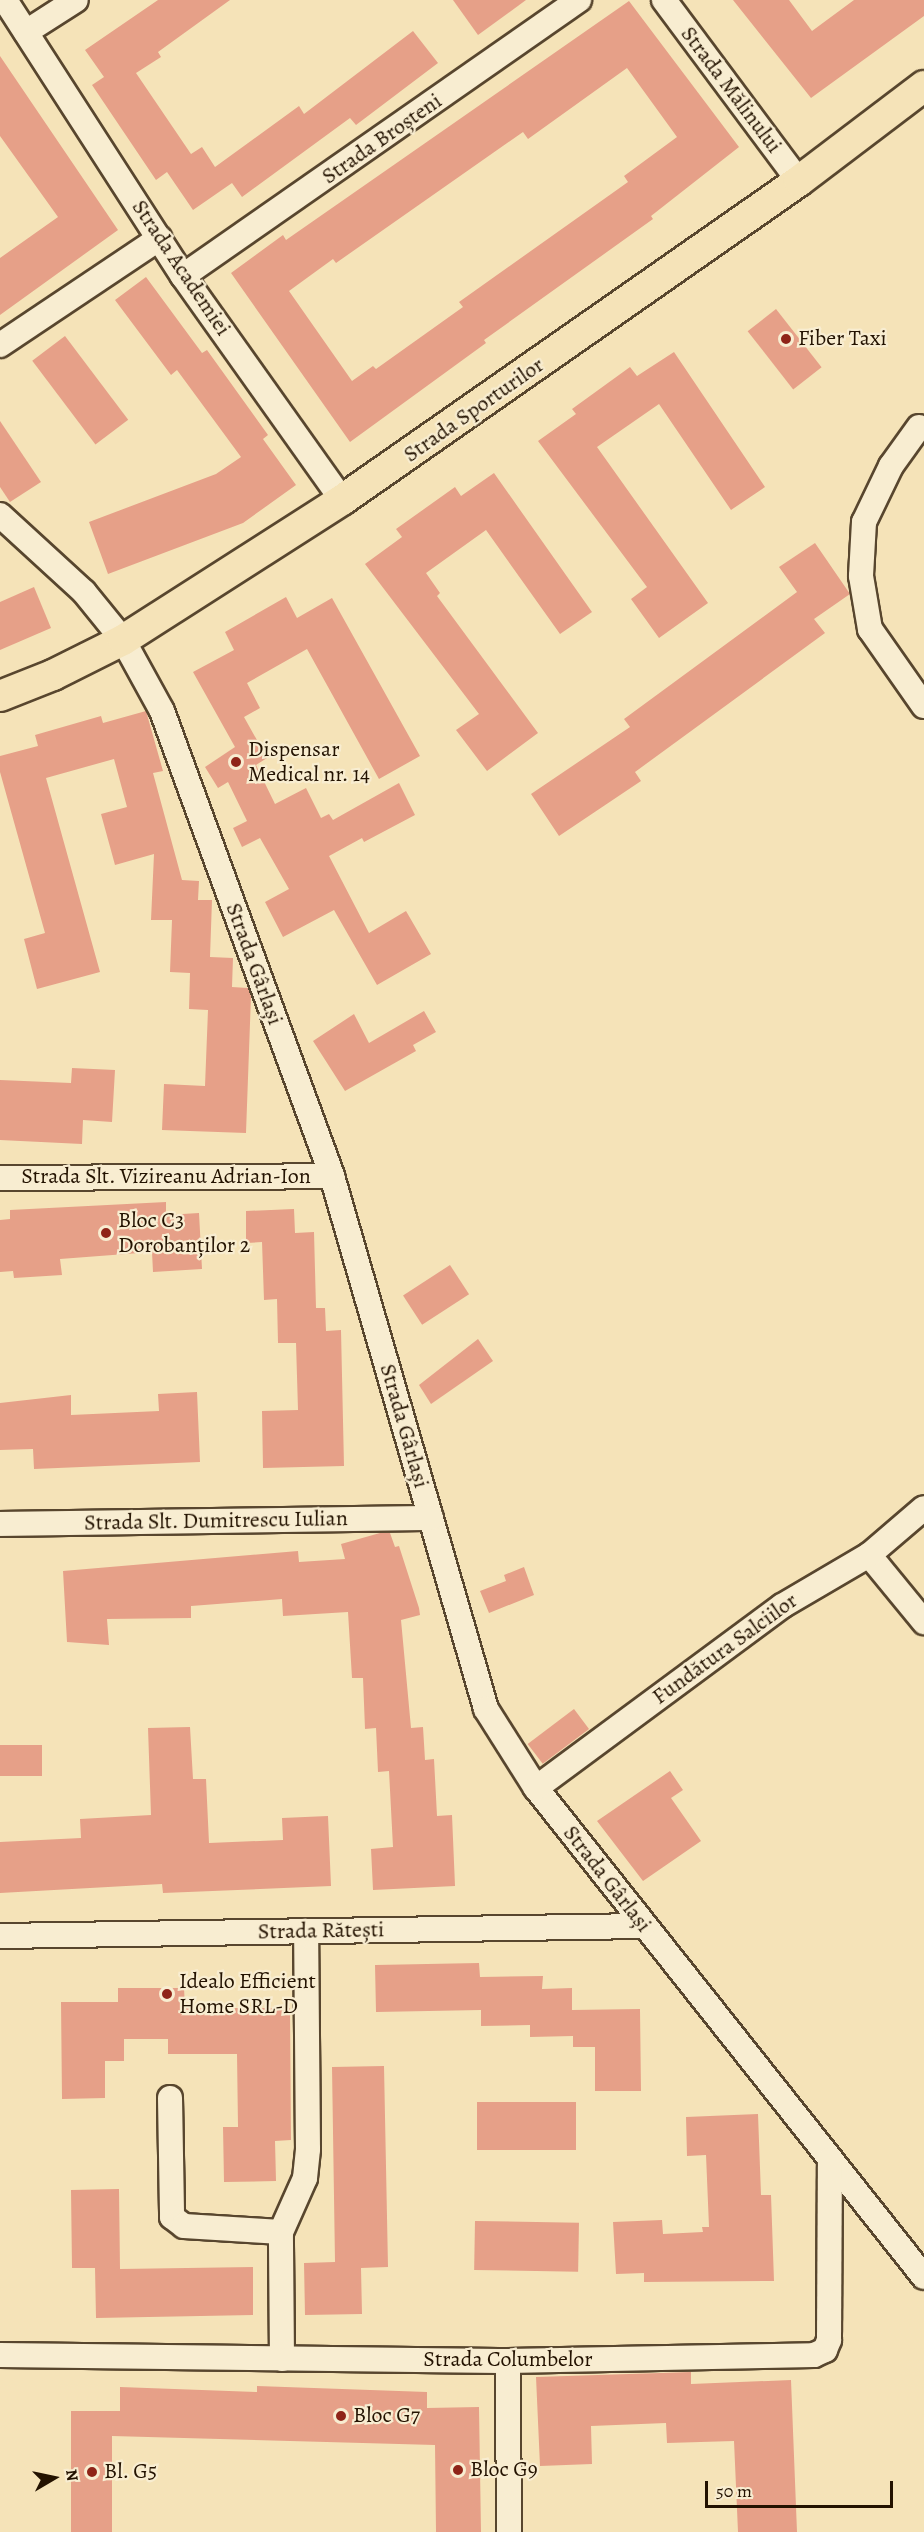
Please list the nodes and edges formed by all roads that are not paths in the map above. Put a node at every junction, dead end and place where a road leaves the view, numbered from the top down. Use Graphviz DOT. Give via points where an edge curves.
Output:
graph roads {
  1 [pos="5,0"];
  2 [pos="76,0"];
  3 [pos="579,0"];
  4 [pos="664,0"];
  5 [pos="26,32"];
  6 [pos="924,86"];
  7 [pos="799,181"];
  8 [pos="160,238"];
  9 [pos="183,276"];
  10 [pos="0,345"];
  11 [pos="922,432"];
  12 [pos="342,500"];
  13 [pos="0,514"];
  14 [pos="123,640"];
  15 [pos="0,696"];
  16 [pos="924,706"];
  17 [pos="332,1176"];
  18 [pos="0,1178"];
  19 [pos="920,1511"];
  20 [pos="431,1518"];
  21 [pos="0,1524"];
  22 [pos="869,1555"];
  23 [pos="924,1622"];
  24 [pos="536,1788"];
  25 [pos="643,1926"];
  26 [pos="306,1931"];
  27 [pos="0,1936"];
  28 [pos="170,2098"];
  29 [pos="830,2160"];
  30 [pos="281,2232"];
  31 [pos="924,2277"];
  32 [pos="0,2355"];
  33 [pos="282,2359"];
  34 [pos="508,2361"];
  35 [pos="509,2532"];
  1 -- 5 [label="street"];
  2 -- 5 [label="street"];
  3 -- 9 [label="street, Strada Broșteni"];
  4 -- 7 [label="street, Strada Mălinului"];
  5 -- 8 [label="street, Strada Academiei"];
  6 -- 7 [label="main road, Strada Sporturilor"];
  7 -- 12 [label="main road, Strada Sporturilor"];
  8 -- 9 [label="street, Strada Academiei"];
  8 -- 10 [label="street"];
  9 -- 12 [label="street, Strada Academiei"];
  11 -- 16 [label="street" via="891,466 864,522 861,576 870,629"];
  12 -- 14 [label="main road, Strada Sporturilor"];
  13 -- 14 [label="street, Strada Gârlași" via="84,592"];
  14 -- 15 [label="main road, Strada Sporturilor"];
  14 -- 17 [label="street, Strada Gârlași" via="162,711"];
  17 -- 18 [label="street, Strada Slt. Vizireanu Adrian-Ion"];
  17 -- 20 [label="street, Strada Gârlași"];
  19 -- 22 [label="street, Fundătura Salciilor"];
  20 -- 21 [label="street, Strada Slt. Dumitrescu Iulian"];
  20 -- 24 [label="street, Strada Gârlași" via="486,1709"];
  22 -- 23 [label="street"];
  22 -- 24 [label="street, Fundătura Salciilor" via="782,1605"];
  24 -- 25 [label="street, Strada Gârlași"];
  25 -- 26 [label="street, Strada Rătești"];
  25 -- 29 [label="street, Strada Gârlași"];
  26 -- 27 [label="street, Strada Rătești"];
  26 -- 30 [label="street" via="308,2149 304,2178"];
  28 -- 30 [label="street" via="172,2217 184,2226"];
  29 -- 31 [label="street, Strada Gârlași"];
  29 -- 34 [label="street, Strada Columbelor" via="829,2340 825,2350 814,2355"];
  30 -- 33 [label="street"];
  32 -- 33 [label="street, Strada Columbelor"];
  33 -- 34 [label="street, Strada Columbelor"];
  34 -- 35 [label="street"];
}
